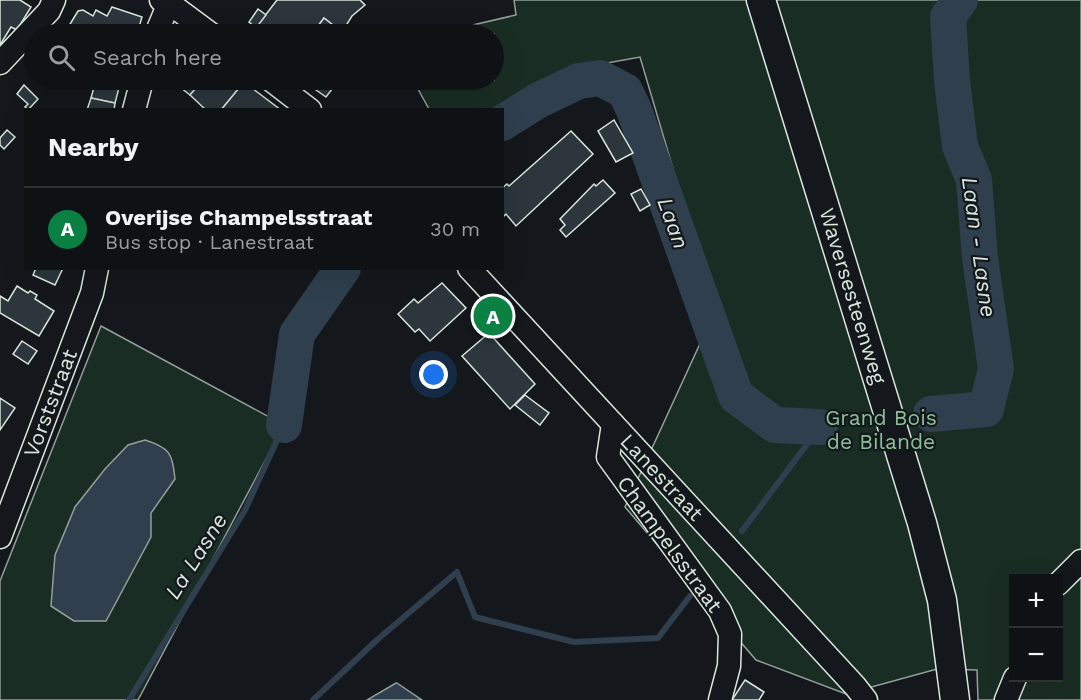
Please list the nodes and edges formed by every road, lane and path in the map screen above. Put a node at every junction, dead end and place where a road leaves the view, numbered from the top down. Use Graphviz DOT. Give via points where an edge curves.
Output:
graph roads {
  1 [pos="54,0"];
  2 [pos="761,0"];
  3 [pos="165,2"];
  4 [pos="38,24"];
  5 [pos="159,24"];
  6 [pos="197,24"];
  7 [pos="24,38"];
  8 [pos="0,63"];
  9 [pos="139,90"];
  10 [pos="284,90"];
  11 [pos="135,108"];
  12 [pos="307,108"];
  13 [pos="98,270"];
  14 [pos="471,270"];
  15 [pos="613,424"];
  16 [pos="0,537"];
  17 [pos="1081,561"];
  18 [pos="1063,580"];
  19 [pos="1013,682"];
  20 [pos="860,693"];
  21 [pos="720,700"];
  22 [pos="875,700"];
  23 [pos="956,700"];
  24 [pos="1006,700"];
  1 -- 4 [label="street"];
  2 -- 23 [label="main road, Waversesteenweg" via="922,523 942,600"];
  3 -- 5 [label="street"];
  3 -- 6 [label="street"];
  7 -- 8 [label="street"];
  9 -- 11 [label="street"];
  10 -- 12 [label="street"];
  13 -- 16 [label="street, Vorststraat"];
  14 -- 15 [label="street, Lanestraat"];
  15 -- 20 [label="street, Lanestraat"];
  15 -- 21 [label="street, Champelsstraat" via="608,457 720,611 730,634 729,666"];
  17 -- 18 [label="street"];
  19 -- 24 [label="street"];
  20 -- 22 [label="street, Lanestraat"];
}
